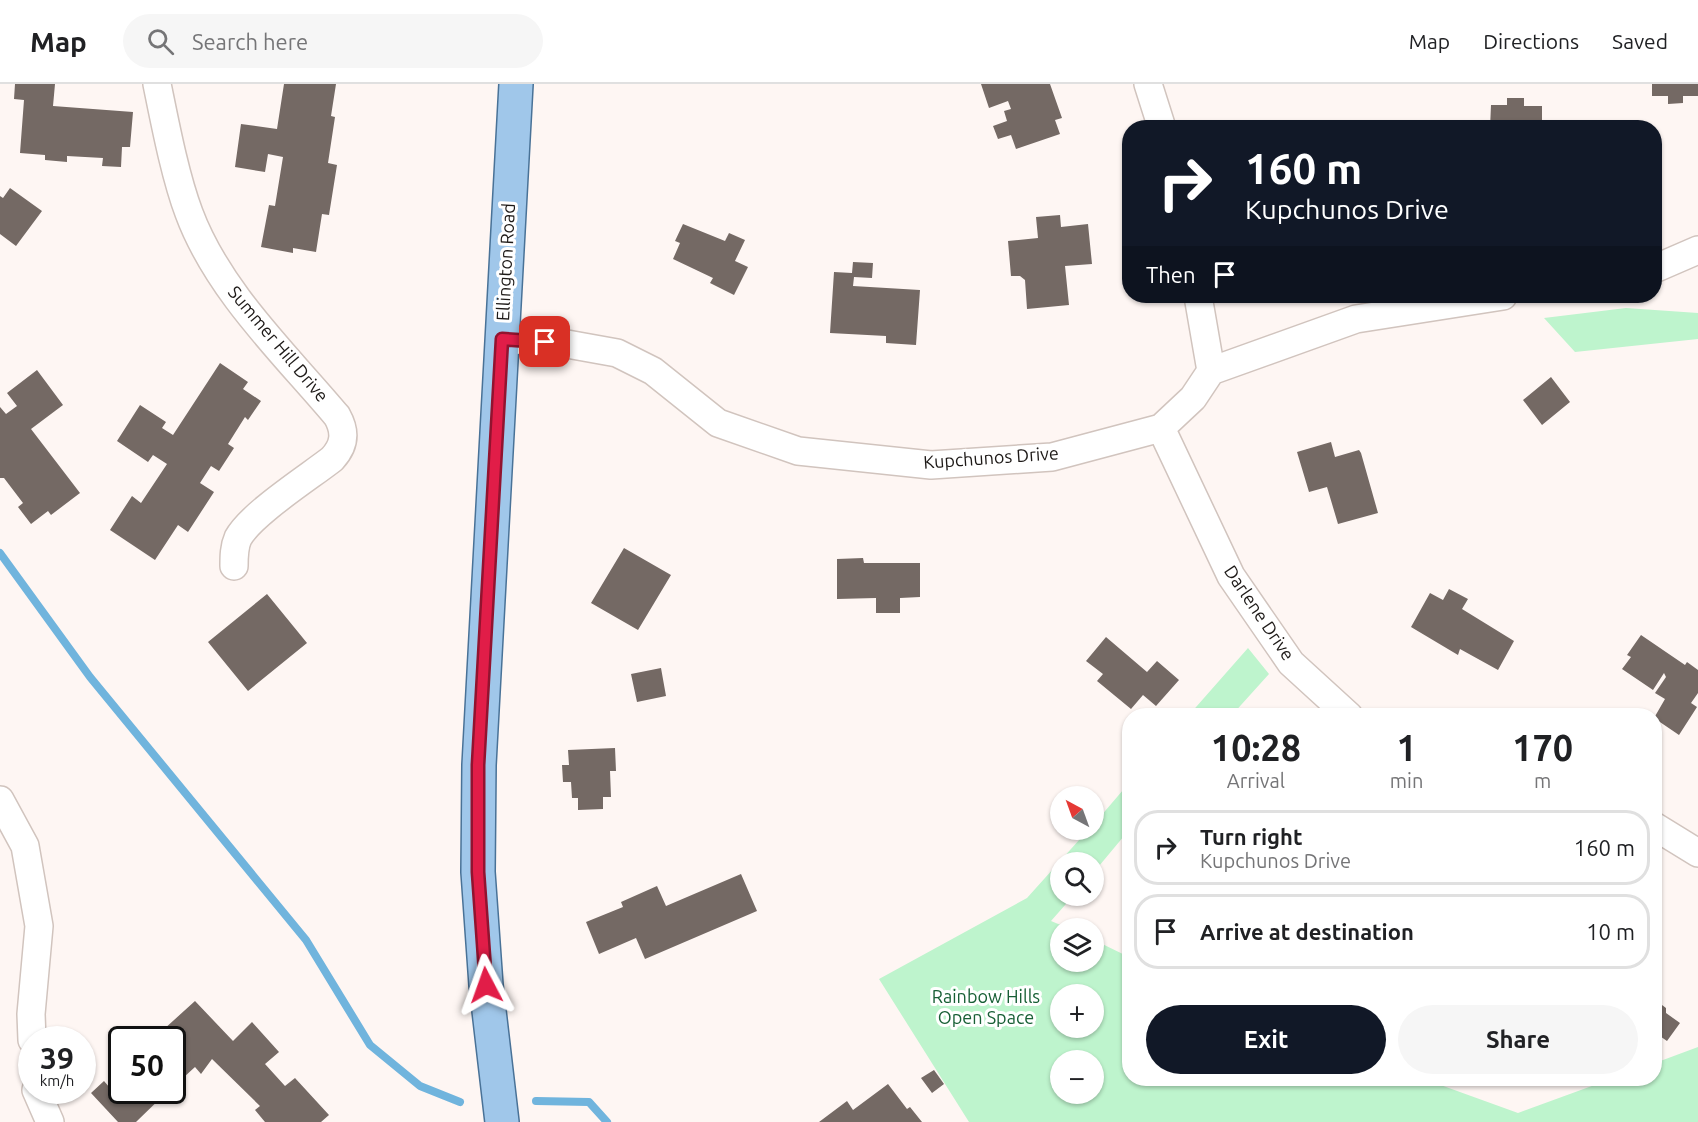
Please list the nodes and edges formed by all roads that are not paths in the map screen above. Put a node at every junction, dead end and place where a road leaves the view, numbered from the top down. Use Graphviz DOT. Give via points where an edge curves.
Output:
graph roads {
  1 [pos="157,84"];
  2 [pos="516,84"];
  3 [pos="1148,84"];
  4 [pos="1159,120"];
  5 [pos="1698,250"];
  6 [pos="1662,266"];
  7 [pos="1199,303"];
  8 [pos="1458,303"];
  9 [pos="502,339"];
  10 [pos="1211,371"];
  11 [pos="1161,428"];
  12 [pos="234,566"];
  13 [pos="1340,708"];
  14 [pos="0,800"];
  15 [pos="1662,831"];
  16 [pos="1698,853"];
  17 [pos="31,1026"];
  18 [pos="42,1104"];
  19 [pos="50,1122"];
  20 [pos="502,1122"];
  1 -- 12 [label="street, Summer Hill Drive" via="188,212 202,242 242,303 338,416 344,433 333,459 250,523 238,538"];
  2 -- 9 [label="main road, Ellington Road"];
  3 -- 4 [label="street"];
  5 -- 6 [label="street"];
  7 -- 10 [label="street"];
  8 -- 10 [label="street" via="1356,319"];
  9 -- 11 [label="street, Kupchunos Drive" via="567,344 617,354 653,371 718,423 798,451 931,465 1052,457"];
  9 -- 20 [label="main road, Ellington Road" via="478,765 478,860 486,985"];
  10 -- 11 [label="street, Kupchunos Drive" via="1193,398"];
  11 -- 13 [label="street, Darlene Drive" via="1231,576 1291,663"];
  14 -- 17 [label="street" via="24,846 39,926"];
  15 -- 16 [label="street"];
  18 -- 19 [label="street"];
}
